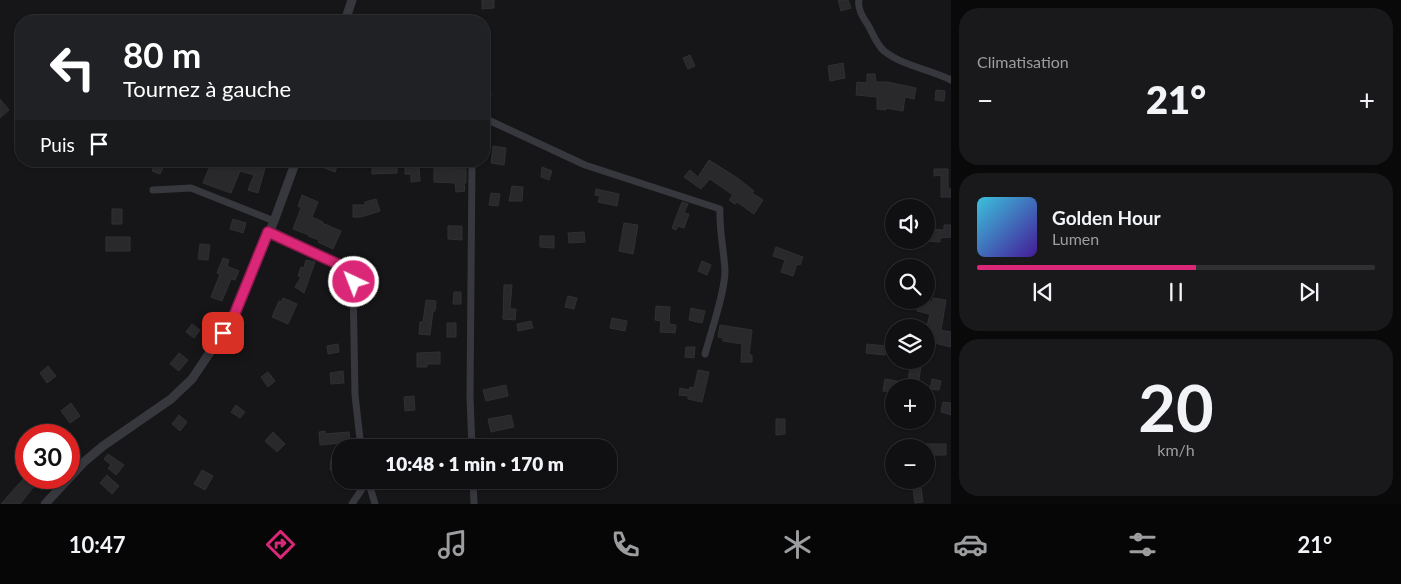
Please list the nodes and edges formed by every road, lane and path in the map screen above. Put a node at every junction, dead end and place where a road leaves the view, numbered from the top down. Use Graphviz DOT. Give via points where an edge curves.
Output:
graph roads {
  1 [pos="352,0"];
  2 [pos="859,0"];
  3 [pos="347,15"];
  4 [pos="951,80"];
  5 [pos="490,121"];
  6 [pos="294,167"];
  7 [pos="472,167"];
  8 [pos="153,190"];
  9 [pos="274,221"];
  10 [pos="268,232"];
  11 [pos="705,354"];
  12 [pos="360,439"];
  13 [pos="472,439"];
  14 [pos="362,489"];
  15 [pos="371,489"];
  16 [pos="473,489"];
  17 [pos="45,504"];
  18 [pos="352,504"];
  19 [pos="375,504"];
  20 [pos="474,504"];
  1 -- 3 [label="street"];
  2 -- 4 [label="street" via="858,5 883,50 909,65"];
  5 -- 11 [label="street" via="586,165 720,209 725,272"];
  6 -- 9 [label="street"];
  7 -- 13 [label="street"];
  8 -- 9 [label="street" via="191,188"];
  9 -- 10 [label="street"];
  10 -- 12 [label="street" via="342,266 354,282 354,395"];
  10 -- 17 [label="street" via="233,318 192,379 164,404 84,462"];
  14 -- 18 [label="street"];
  15 -- 19 [label="street"];
  16 -- 20 [label="street"];
}
